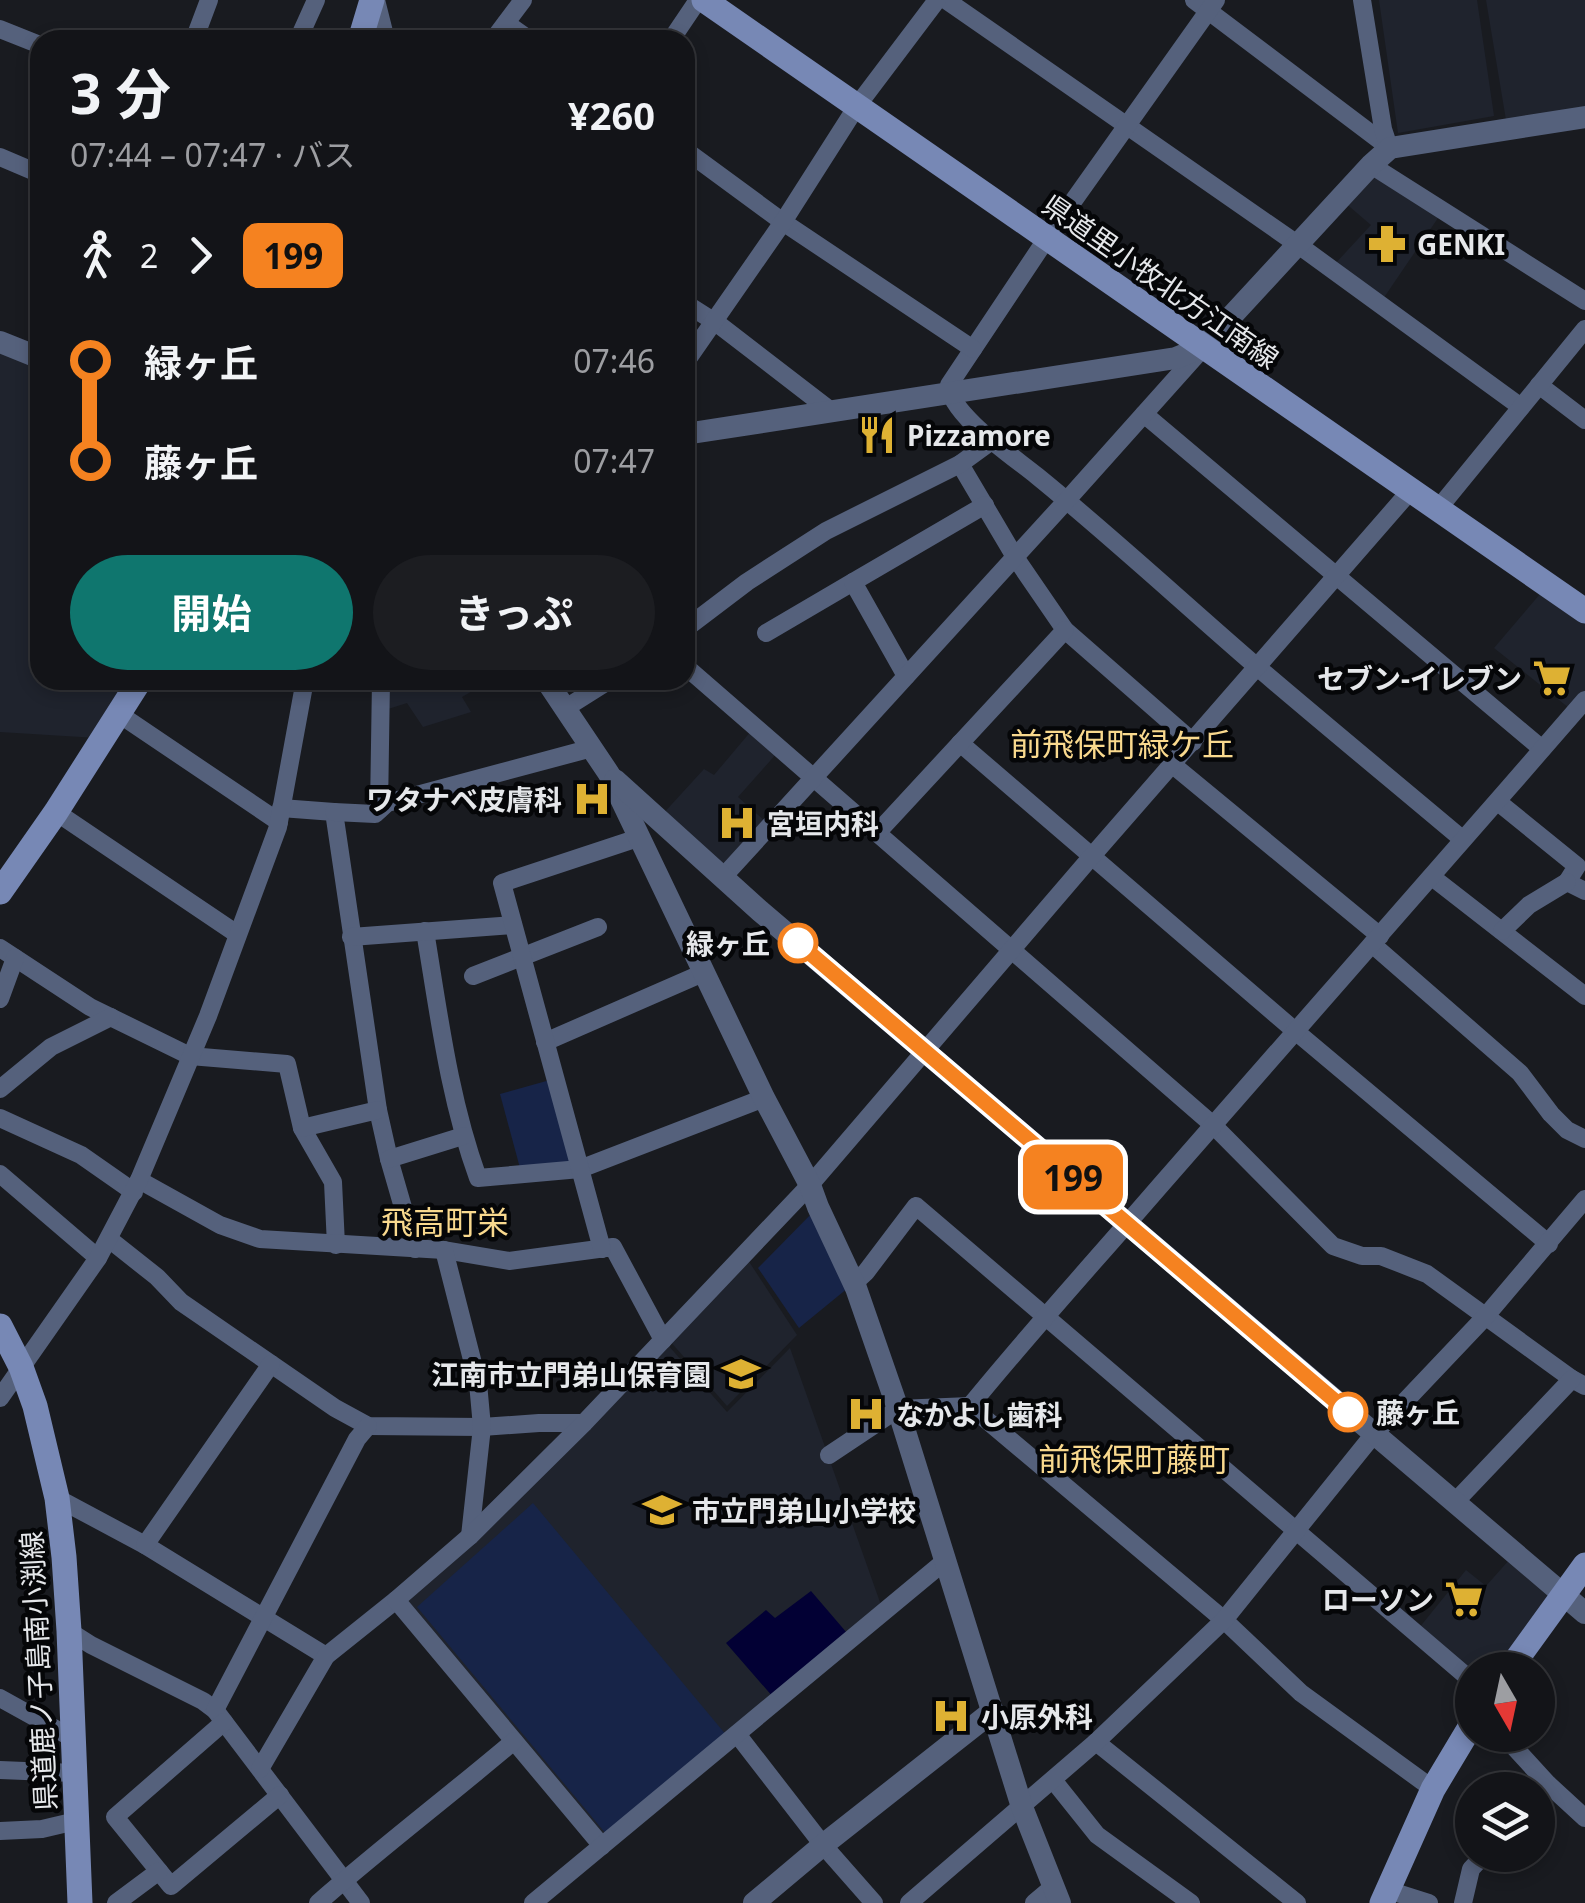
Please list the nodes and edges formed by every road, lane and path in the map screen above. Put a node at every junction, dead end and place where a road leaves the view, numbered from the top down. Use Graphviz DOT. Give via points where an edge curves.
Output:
graph roads {
  1 [pos="209,0"];
  2 [pos="316,0"];
  3 [pos="374,0"];
  4 [pos="523,0"];
  5 [pos="701,0"];
  6 [pos="937,0"];
  7 [pos="946,0"];
  8 [pos="1362,0"];
  9 [pos="1206,4"];
  10 [pos="506,23"];
  11 [pos="0,29"];
  12 [pos="198,30"];
  13 [pos="302,30"];
  14 [pos="364,30"];
  15 [pos="383,30"];
  16 [pos="501,30"];
  17 [pos="516,30"];
  18 [pos="678,30"];
  19 [pos="30,40"];
  20 [pos="856,106"];
  21 [pos="1585,117"];
  22 [pos="1126,126"];
  23 [pos="1390,148"];
  24 [pos="0,157"];
  25 [pos="695,157"];
  26 [pos="1371,165"];
  27 [pos="30,170"];
  28 [pos="783,222"];
  29 [pos="1047,238"];
  30 [pos="1297,244"];
  31 [pos="1585,301"];
  32 [pos="695,310"];
  33 [pos="714,322"];
  34 [pos="1585,330"];
  35 [pos="0,342"];
  36 [pos="1203,347"];
  37 [pos="695,349"];
  38 [pos="973,349"];
  39 [pos="30,354"];
  40 [pos="1540,385"];
  41 [pos="949,394"];
  42 [pos="1521,407"];
  43 [pos="831,410"];
  44 [pos="1144,414"];
  45 [pos="1585,420"];
  46 [pos="695,432"];
  47 [pos="993,440"];
  48 [pos="960,464"];
  49 [pos="1411,490"];
  50 [pos="1067,500"];
  51 [pos="985,505"];
  52 [pos="1438,509"];
  53 [pos="1015,557"];
  54 [pos="1336,576"];
  55 [pos="852,582"];
  56 [pos="1585,611"];
  57 [pos="695,622"];
  58 [pos="1065,630"];
  59 [pos="766,634"];
  60 [pos="1258,667"];
  61 [pos="695,675"];
  62 [pos="906,676"];
  63 [pos="134,690"];
  64 [pos="304,690"];
  65 [pos="381,690"];
  66 [pos="552,690"];
  67 [pos="594,690"];
  68 [pos="1585,700"];
  69 [pos="564,709"];
  70 [pos="119,714"];
  71 [pos="1193,742"];
  72 [pos="960,743"];
  73 [pos="592,748"];
  74 [pos="1542,749"];
  75 [pos="1173,764"];
  76 [pos="609,774"];
  77 [pos="814,778"];
  78 [pos="1498,802"];
  79 [pos="379,810"];
  80 [pos="56,812"];
  81 [pos="334,812"];
  82 [pos="280,816"];
  83 [pos="877,833"];
  84 [pos="638,838"];
  85 [pos="1462,839"];
  86 [pos="1092,856"];
  87 [pos="1581,862"];
  88 [pos="722,877"];
  89 [pos="1432,877"];
  90 [pos="1567,882"];
  91 [pos="0,892"];
  92 [pos="1585,892"];
  93 [pos="513,925"];
  94 [pos="598,928"];
  95 [pos="1502,931"];
  96 [pos="425,932"];
  97 [pos="237,934"];
  98 [pos="351,936"];
  99 [pos="1376,940"];
  100 [pos="1012,951"];
  101 [pos="8,953"];
  102 [pos="521,958"];
  103 [pos="703,973"];
  104 [pos="473,976"];
  105 [pos="1585,996"];
  106 [pos="0,998"];
  107 [pos="111,1018"];
  108 [pos="1294,1030"];
  109 [pos="544,1042"];
  110 [pos="925,1051"];
  111 [pos="190,1056"];
  112 [pos="0,1089"];
  113 [pos="764,1098"];
  114 [pos="378,1110"];
  115 [pos="0,1118"];
  116 [pos="1212,1125"];
  117 [pos="302,1128"];
  118 [pos="463,1136"];
  119 [pos="1585,1140"];
  120 [pos="389,1159"];
  121 [pos="580,1169"];
  122 [pos="0,1174"];
  123 [pos="810,1185"];
  124 [pos="137,1186"];
  125 [pos="1585,1199"];
  126 [pos="1128,1223"];
  127 [pos="110,1239"];
  128 [pos="1549,1244"];
  129 [pos="336,1246"];
  130 [pos="415,1248"];
  131 [pos="602,1249"];
  132 [pos="444,1250"];
  133 [pos="98,1258"];
  134 [pos="854,1283"];
  135 [pos="1046,1314"];
  136 [pos="1485,1317"];
  137 [pos="0,1326"];
  138 [pos="663,1340"];
  139 [pos="271,1364"];
  140 [pos="21,1367"];
  141 [pos="1578,1382"];
  142 [pos="0,1398"];
  143 [pos="970,1406"];
  144 [pos="898,1409"];
  145 [pos="584,1424"];
  146 [pos="368,1426"];
  147 [pos="482,1427"];
  148 [pos="1374,1434"];
  149 [pos="829,1455"];
  150 [pos="56,1498"];
  151 [pos="1456,1502"];
  152 [pos="1296,1531"];
  153 [pos="470,1536"];
  154 [pos="145,1545"];
  155 [pos="945,1561"];
  156 [pos="1585,1565"];
  157 [pos="1563,1594"];
  158 [pos="396,1600"];
  159 [pos="1585,1613"];
  160 [pos="264,1618"];
  161 [pos="1224,1620"];
  162 [pos="69,1631"];
  163 [pos="1522,1652"];
  164 [pos="326,1656"];
  165 [pos="1455,1667"];
  166 [pos="0,1698"];
  167 [pos="992,1711"];
  168 [pos="219,1716"];
  169 [pos="737,1734"];
  170 [pos="72,1738"];
  171 [pos="514,1741"];
  172 [pos="1096,1742"];
  173 [pos="1456,1752"];
  174 [pos="260,1769"];
  175 [pos="0,1770"];
  176 [pos="74,1773"];
  177 [pos="1054,1780"];
  178 [pos="1434,1789"];
  179 [pos="280,1795"];
  180 [pos="1555,1798"];
  181 [pos="1022,1807"];
  182 [pos="1585,1818"];
  183 [pos="76,1821"];
  184 [pos="0,1831"];
  185 [pos="823,1845"];
  186 [pos="602,1846"];
  187 [pos="160,1871"];
  188 [pos="1470,1872"];
  189 [pos="343,1881"];
  190 [pos="1057,1895"];
  191 [pos="1385,1896"];
  192 [pos="80,1903"];
  193 [pos="99,1903"];
  194 [pos="116,1903"];
  195 [pos="318,1903"];
  196 [pos="360,1903"];
  197 [pos="533,1903"];
  198 [pos="754,1903"];
  199 [pos="874,1903"];
  200 [pos="909,1903"];
  201 [pos="1034,1903"];
  202 [pos="1191,1903"];
  203 [pos="1297,1903"];
  204 [pos="1429,1903"];
  205 [pos="1462,1903"];
  1 -- 12 [label="street"];
  2 -- 13 [label="street"];
  3 -- 14 [label="main road"];
  3 -- 15 [label="street"];
  4 -- 10 [label="street"];
  5 -- 18 [label="street"];
  5 -- 20 [label="main road, 県道里小牧北方江南線"];
  6 -- 20 [label="street"];
  7 -- 22 [label="street"];
  8 -- 23 [label="street"];
  9 -- 22 [label="street"];
  9 -- 23 [label="street"];
  10 -- 16 [label="street"];
  10 -- 17 [label="street"];
  11 -- 19 [label="street"];
  20 -- 28 [label="street"];
  20 -- 29 [label="main road, 県道里小牧北方江南線"];
  21 -- 23 [label="street"];
  22 -- 29 [label="street"];
  22 -- 30 [label="street"];
  23 -- 26 [label="street"];
  24 -- 27 [label="street"];
  25 -- 28 [label="street"];
  26 -- 30 [label="street"];
  26 -- 31 [label="street"];
  28 -- 33 [label="street"];
  28 -- 38 [label="street"];
  29 -- 36 [label="main road, 県道里小牧北方江南線"];
  29 -- 38 [label="street"];
  30 -- 36 [label="street"];
  30 -- 42 [label="street"];
  32 -- 33 [label="street"];
  33 -- 37 [label="street"];
  33 -- 43 [label="street"];
  34 -- 40 [label="street"];
  35 -- 39 [label="street"];
  36 -- 41 [label="street" via="1176,358"];
  36 -- 44 [label="street"];
  36 -- 49 [label="main road, 県道里小牧北方江南線"];
  38 -- 41 [label="street"];
  40 -- 42 [label="street"];
  40 -- 45 [label="street"];
  41 -- 43 [label="street"];
  41 -- 47 [label="street"];
  42 -- 52 [label="street"];
  43 -- 46 [label="street"];
  44 -- 50 [label="street"];
  44 -- 54 [label="street"];
  47 -- 48 [label="street"];
  47 -- 50 [label="street"];
  48 -- 51 [label="street"];
  48 -- 57 [label="street" via="826,530"];
  49 -- 52 [label="main road, 県道里小牧北方江南線"];
  49 -- 54 [label="street"];
  50 -- 53 [label="street"];
  50 -- 60 [label="street"];
  51 -- 53 [label="street"];
  51 -- 55 [label="street"];
  52 -- 56 [label="main road, 県道里小牧北方江南線"];
  53 -- 58 [label="street"];
  53 -- 62 [label="street"];
  54 -- 60 [label="street"];
  54 -- 74 [label="street"];
  55 -- 59 [label="street"];
  55 -- 62 [label="street"];
  58 -- 71 [label="street"];
  58 -- 72 [label="street"];
  60 -- 71 [label="street"];
  60 -- 85 [label="street"];
  61 -- 77 [label="street"];
  62 -- 77 [label="street"];
  63 -- 70 [label="main road"];
  64 -- 82 [label="street"];
  65 -- 79 [label="street"];
  66 -- 69 [label="street"];
  67 -- 69 [label="street"];
  68 -- 74 [label="street"];
  69 -- 73 [label="street"];
  70 -- 80 [label="main road"];
  70 -- 82 [label="street"];
  71 -- 75 [label="street"];
  72 -- 83 [label="street"];
  72 -- 86 [label="street"];
  73 -- 76 [label="street"];
  73 -- 79 [label="street"];
  74 -- 78 [label="street"];
  75 -- 86 [label="street"];
  75 -- 99 [label="street"];
  76 -- 84 [label="street"];
  76 -- 88 [label="street"];
  77 -- 83 [label="street"];
  77 -- 88 [label="street"];
  78 -- 85 [label="street"];
  78 -- 87 [label="street"];
  79 -- 81 [label="street"];
  80 -- 91 [label="main road"];
  80 -- 97 [label="street"];
  81 -- 82 [label="street"];
  81 -- 98 [label="street"];
  82 -- 97 [label="street"];
  83 -- 100 [label="street"];
  84 -- 93 [label="street" via="502,883"];
  84 -- 103 [label="street"];
  85 -- 89 [label="street"];
  86 -- 100 [label="street"];
  86 -- 108 [label="street"];
  87 -- 90 [label="street"];
  88 -- 110 [label="street"];
  89 -- 95 [label="street"];
  89 -- 99 [label="street"];
  90 -- 92 [label="street"];
  90 -- 95 [label="street" via="1528,905"];
  93 -- 96 [label="street"];
  93 -- 102 [label="street"];
  94 -- 102 [label="street"];
  95 -- 105 [label="street"];
  96 -- 98 [label="street"];
  96 -- 118 [label="street"];
  97 -- 111 [label="street"];
  98 -- 114 [label="street"];
  99 -- 108 [label="street"];
  99 -- 119 [label="street" via="1520,1072 1567,1130"];
  100 -- 110 [label="street"];
  100 -- 116 [label="street"];
  101 -- 106 [label="street"];
  101 -- 107 [label="street"];
  102 -- 104 [label="street"];
  102 -- 109 [label="street"];
  103 -- 109 [label="street"];
  103 -- 113 [label="street"];
  107 -- 111 [label="street"];
  107 -- 112 [label="street" via="51,1047"];
  108 -- 116 [label="street"];
  108 -- 128 [label="street"];
  109 -- 121 [label="street"];
  110 -- 123 [label="street"];
  110 -- 126 [label="street"];
  111 -- 117 [label="street" via="287,1064"];
  111 -- 124 [label="street"];
  113 -- 121 [label="street"];
  113 -- 123 [label="street"];
  114 -- 117 [label="street"];
  114 -- 120 [label="street"];
  115 -- 124 [label="street"];
  116 -- 126 [label="street"];
  116 -- 136 [label="street" via="1333,1246 1426,1274"];
  117 -- 129 [label="street" via="333,1182"];
  118 -- 120 [label="street"];
  118 -- 121 [label="street" via="478,1178"];
  120 -- 130 [label="street"];
  121 -- 131 [label="street"];
  122 -- 133 [label="street"];
  123 -- 134 [label="street"];
  123 -- 138 [label="street"];
  124 -- 127 [label="street"];
  124 -- 129 [label="street" via="260,1239"];
  125 -- 128 [label="street"];
  126 -- 135 [label="street"];
  126 -- 148 [label="street"];
  127 -- 133 [label="street"];
  127 -- 139 [label="street" via="181,1302"];
  128 -- 136 [label="street"];
  129 -- 130 [label="street"];
  130 -- 132 [label="street"];
  131 -- 132 [label="street" via="509,1261"];
  131 -- 138 [label="street" via="613,1246"];
  132 -- 147 [label="street" via="478,1382"];
  133 -- 140 [label="street"];
  134 -- 135 [label="street" via="916,1206"];
  134 -- 144 [label="street"];
  135 -- 143 [label="street"];
  135 -- 152 [label="street"];
  136 -- 141 [label="street"];
  136 -- 148 [label="street"];
  137 -- 140 [label="main road, 県道鹿ノ子島南小渕線"];
  138 -- 145 [label="street"];
  139 -- 146 [label="street"];
  139 -- 154 [label="street"];
  140 -- 142 [label="street"];
  140 -- 150 [label="main road, 県道鹿ノ子島南小渕線"];
  141 -- 151 [label="street"];
  143 -- 144 [label="street"];
  143 -- 161 [label="street"];
  144 -- 149 [label="street"];
  144 -- 155 [label="street"];
  145 -- 147 [label="street"];
  145 -- 153 [label="street"];
  146 -- 147 [label="street"];
  146 -- 160 [label="street"];
  147 -- 153 [label="street"];
  148 -- 151 [label="street"];
  148 -- 152 [label="street"];
  150 -- 154 [label="street"];
  150 -- 162 [label="main road, 県道鹿ノ子島南小渕線"];
  151 -- 157 [label="street"];
  152 -- 161 [label="street"];
  152 -- 165 [label="street"];
  153 -- 158 [label="street"];
  154 -- 160 [label="street"];
  155 -- 167 [label="street"];
  155 -- 169 [label="street"];
  156 -- 157 [label="main road"];
  157 -- 159 [label="street"];
  157 -- 163 [label="main road"];
  158 -- 164 [label="street"];
  158 -- 171 [label="street"];
  160 -- 164 [label="street"];
  160 -- 168 [label="street"];
  161 -- 172 [label="street"];
  161 -- 178 [label="street" via="1301,1693"];
  162 -- 168 [label="street" via="203,1700"];
  162 -- 170 [label="main road, 県道鹿ノ子島南小渕線"];
  164 -- 174 [label="street"];
  166 -- 170 [label="street"];
  167 -- 181 [label="street"];
  167 -- 185 [label="street"];
  168 -- 174 [label="street"];
  168 -- 187 [label="street" via="115,1816"];
  169 -- 185 [label="street"];
  169 -- 186 [label="street"];
  170 -- 176 [label="main road, 県道鹿ノ子島南小渕線"];
  171 -- 186 [label="street"];
  171 -- 189 [label="street"];
  172 -- 177 [label="street"];
  172 -- 203 [label="street"];
  173 -- 178 [label="main road"];
  174 -- 179 [label="street"];
  175 -- 176 [label="street"];
  176 -- 183 [label="main road, 県道鹿ノ子島南小渕線"];
  177 -- 181 [label="street"];
  177 -- 202 [label="street" via="1098,1835"];
  178 -- 191 [label="main road"];
  179 -- 187 [label="street" via="171,1886"];
  179 -- 189 [label="street"];
  180 -- 182 [label="street"];
  181 -- 190 [label="street"];
  181 -- 200 [label="street"];
  183 -- 184 [label="street"];
  183 -- 192 [label="main road, 県道鹿ノ子島南小渕線"];
  185 -- 198 [label="street"];
  185 -- 199 [label="street"];
  186 -- 197 [label="street"];
  187 -- 194 [label="street"];
  188 -- 205 [label="street"];
  189 -- 195 [label="street"];
  189 -- 196 [label="street"];
  190 -- 201 [label="street"];
  191 -- 204 [label="street"];
  192 -- 193 [label="street"];
}
